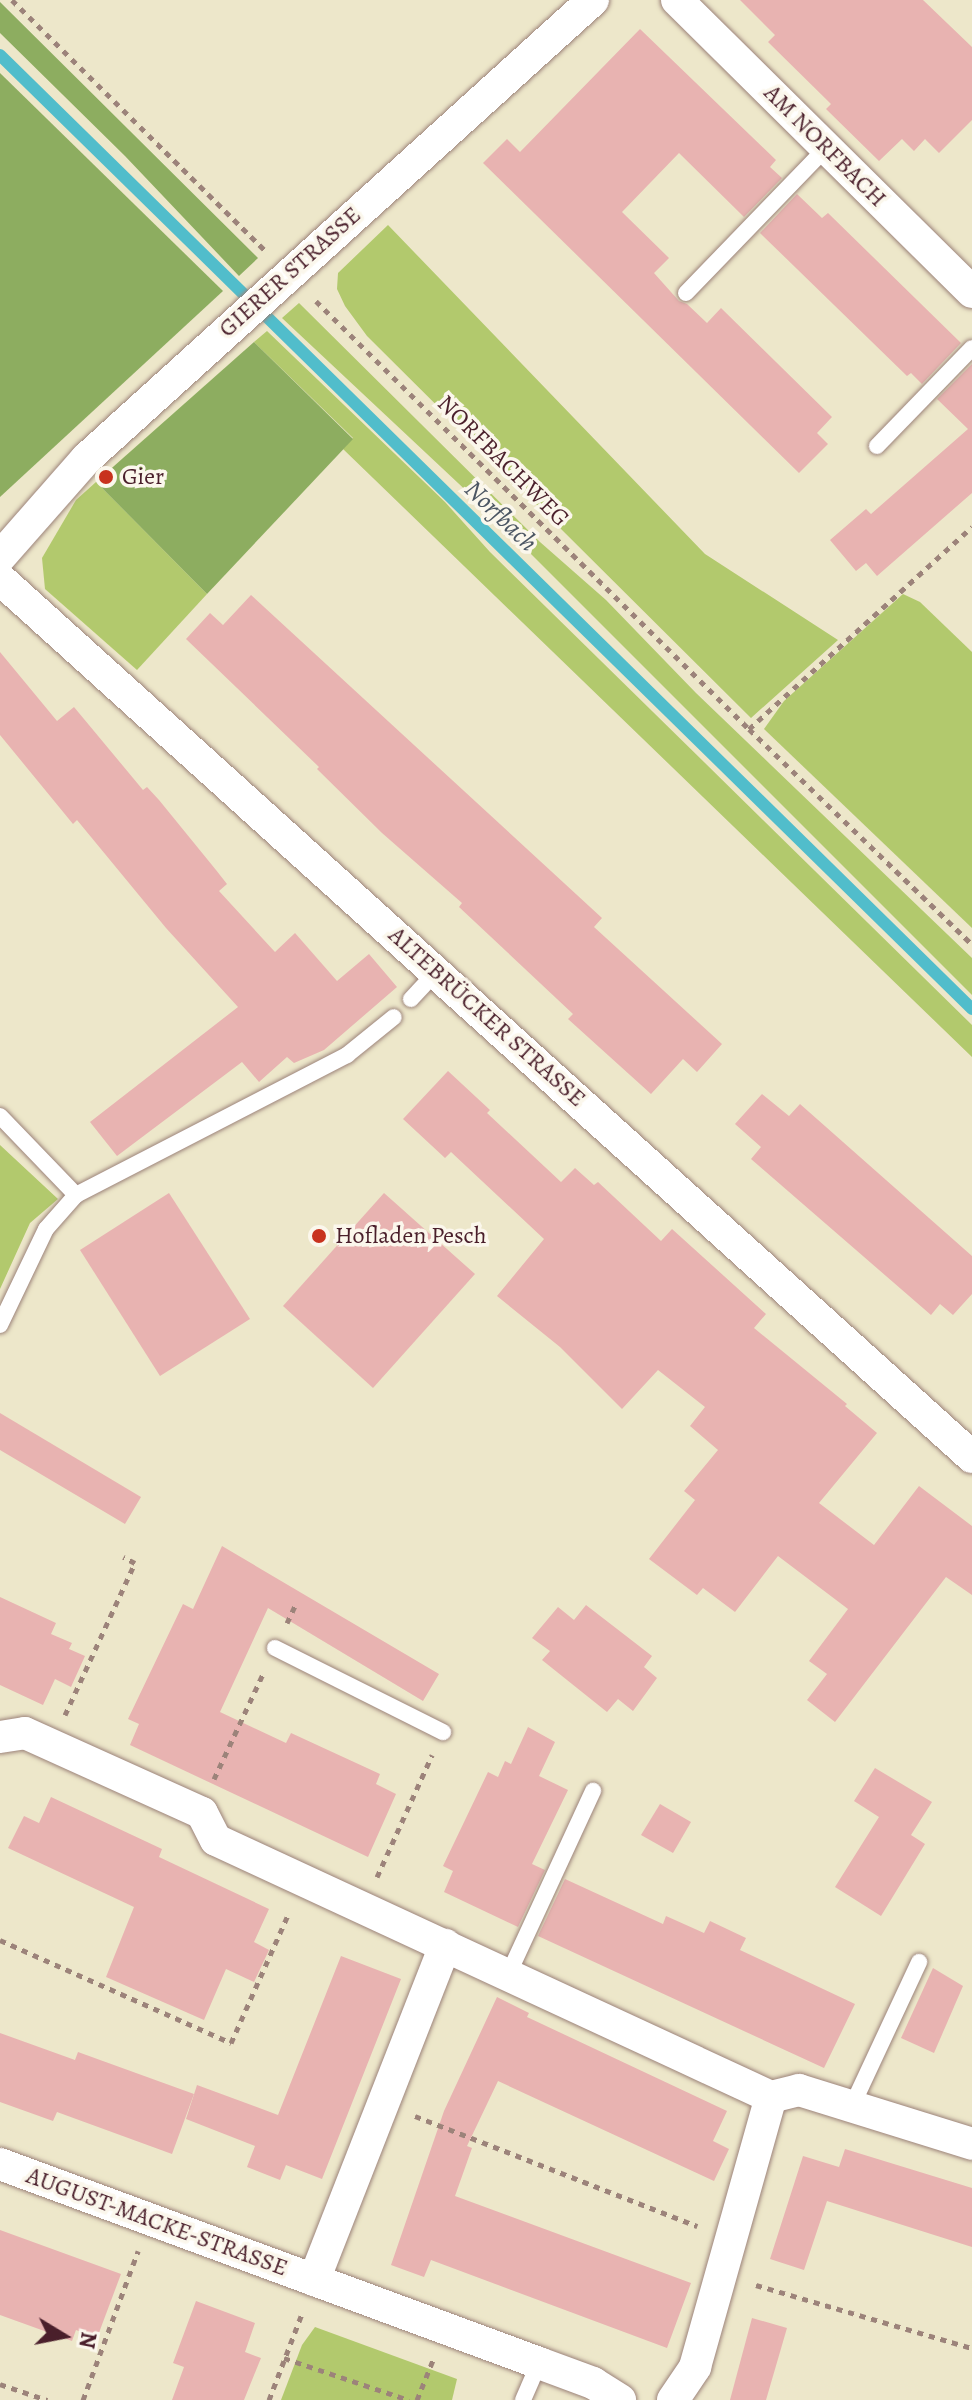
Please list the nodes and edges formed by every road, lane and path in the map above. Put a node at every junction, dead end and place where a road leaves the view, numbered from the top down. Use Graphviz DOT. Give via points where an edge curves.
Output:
graph roads {
  1 [pos="12,0"];
  2 [pos="593,0"];
  3 [pos="677,0"];
  4 [pos="826,148"];
  5 [pos="283,278"];
  6 [pos="972,292"];
  7 [pos="686,293"];
  8 [pos="972,348"];
  9 [pos="877,446"];
  10 [pos="972,527"];
  11 [pos="0,557"];
  12 [pos="0,579"];
  13 [pos="749,729"];
  14 [pos="972,944"];
  15 [pos="437,971"];
  16 [pos="411,999"];
  17 [pos="394,1017"];
  18 [pos="0,1116"];
  19 [pos="76,1195"];
  20 [pos="0,1325"];
  21 [pos="972,1457"];
  22 [pos="123,1557"];
  23 [pos="295,1606"];
  24 [pos="275,1648"];
  25 [pos="443,1732"];
  26 [pos="0,1737"];
  27 [pos="52,1745"];
  28 [pos="593,1791"];
  29 [pos="198,1812"];
  30 [pos="304,1881"];
  31 [pos="364,1908"];
  32 [pos="0,1940"];
  33 [pos="445,1945"];
  34 [pos="919,1962"];
  35 [pos="508,1975"];
  36 [pos="771,2097"];
  37 [pos="383,2103"];
  38 [pos="852,2106"];
  39 [pos="972,2144"];
  40 [pos="0,2164"];
  41 [pos="150,2219"];
  42 [pos="731,2239"];
  43 [pos="721,2275"];
  44 [pos="314,2280"];
  45 [pos="972,2348"];
  46 [pos="284,2358"];
  47 [pos="539,2363"];
  48 [pos="0,2384"];
  49 [pos="47,2400"];
  50 [pos="83,2400"];
  51 [pos="269,2400"];
  52 [pos="409,2400"];
  53 [pos="523,2400"];
  54 [pos="620,2400"];
  55 [pos="673,2400"];
  1 -- 5 [label="path, NORFBACHWEG"];
  2 -- 5 [label="street, GIERER STRASSE"];
  3 -- 4 [label="street, AM NORFBACH"];
  4 -- 6 [label="street, AM NORFBACH"];
  4 -- 7 [label="lane"];
  5 -- 11 [label="street, GIERER STRASSE" via="66,479"];
  5 -- 13 [label="path, NORFBACHWEG"];
  8 -- 9 [label="lane"];
  10 -- 13 [label="path"];
  12 -- 15 [label="street, ALTEBRÜCKER STRASSE"];
  13 -- 14 [label="path, NORFBACHWEG"];
  15 -- 16 [label="lane"];
  15 -- 21 [label="street, ALTEBRÜCKER STRASSE"];
  17 -- 19 [label="lane" via="347,1055"];
  18 -- 19 [label="lane"];
  19 -- 20 [label="lane" via="46,1229"];
  22 -- 27 [label="path" via="135,1563"];
  23 -- 24 [label="path"];
  24 -- 25 [label="lane"];
  24 -- 29 [label="path"];
  25 -- 31 [label="path"];
  26 -- 27 [label="street" via="25,1733"];
  27 -- 29 [label="street"];
  28 -- 35 [label="lane"];
  29 -- 30 [label="street" via="216,1840"];
  30 -- 31 [label="street"];
  30 -- 32 [label="path" via="231,2043"];
  31 -- 33 [label="street"];
  33 -- 35 [label="street"];
  33 -- 37 [label="street"];
  34 -- 38 [label="lane"];
  35 -- 36 [label="street"];
  36 -- 38 [label="street" via="799,2090"];
  36 -- 42 [label="street"];
  37 -- 42 [label="path"];
  37 -- 44 [label="street"];
  38 -- 39 [label="street"];
  40 -- 41 [label="street, AUGUST-MACKE-STRASSE"];
  41 -- 44 [label="street, AUGUST-MACKE-STRASSE"];
  41 -- 50 [label="path"];
  42 -- 43 [label="street"];
  43 -- 45 [label="path"];
  43 -- 55 [label="street" via="695,2367"];
  44 -- 46 [label="path, AUGUST-MACKE-STRASSE"];
  44 -- 47 [label="street, AUGUST-MACKE-STRASSE"];
  46 -- 51 [label="path, AUGUST-MACKE-STRASSE"];
  46 -- 52 [label="path"];
  47 -- 53 [label="lane"];
  47 -- 54 [label="street, AUGUST-MACKE-STRASSE" via="593,2383"];
  48 -- 49 [label="path"];
}
